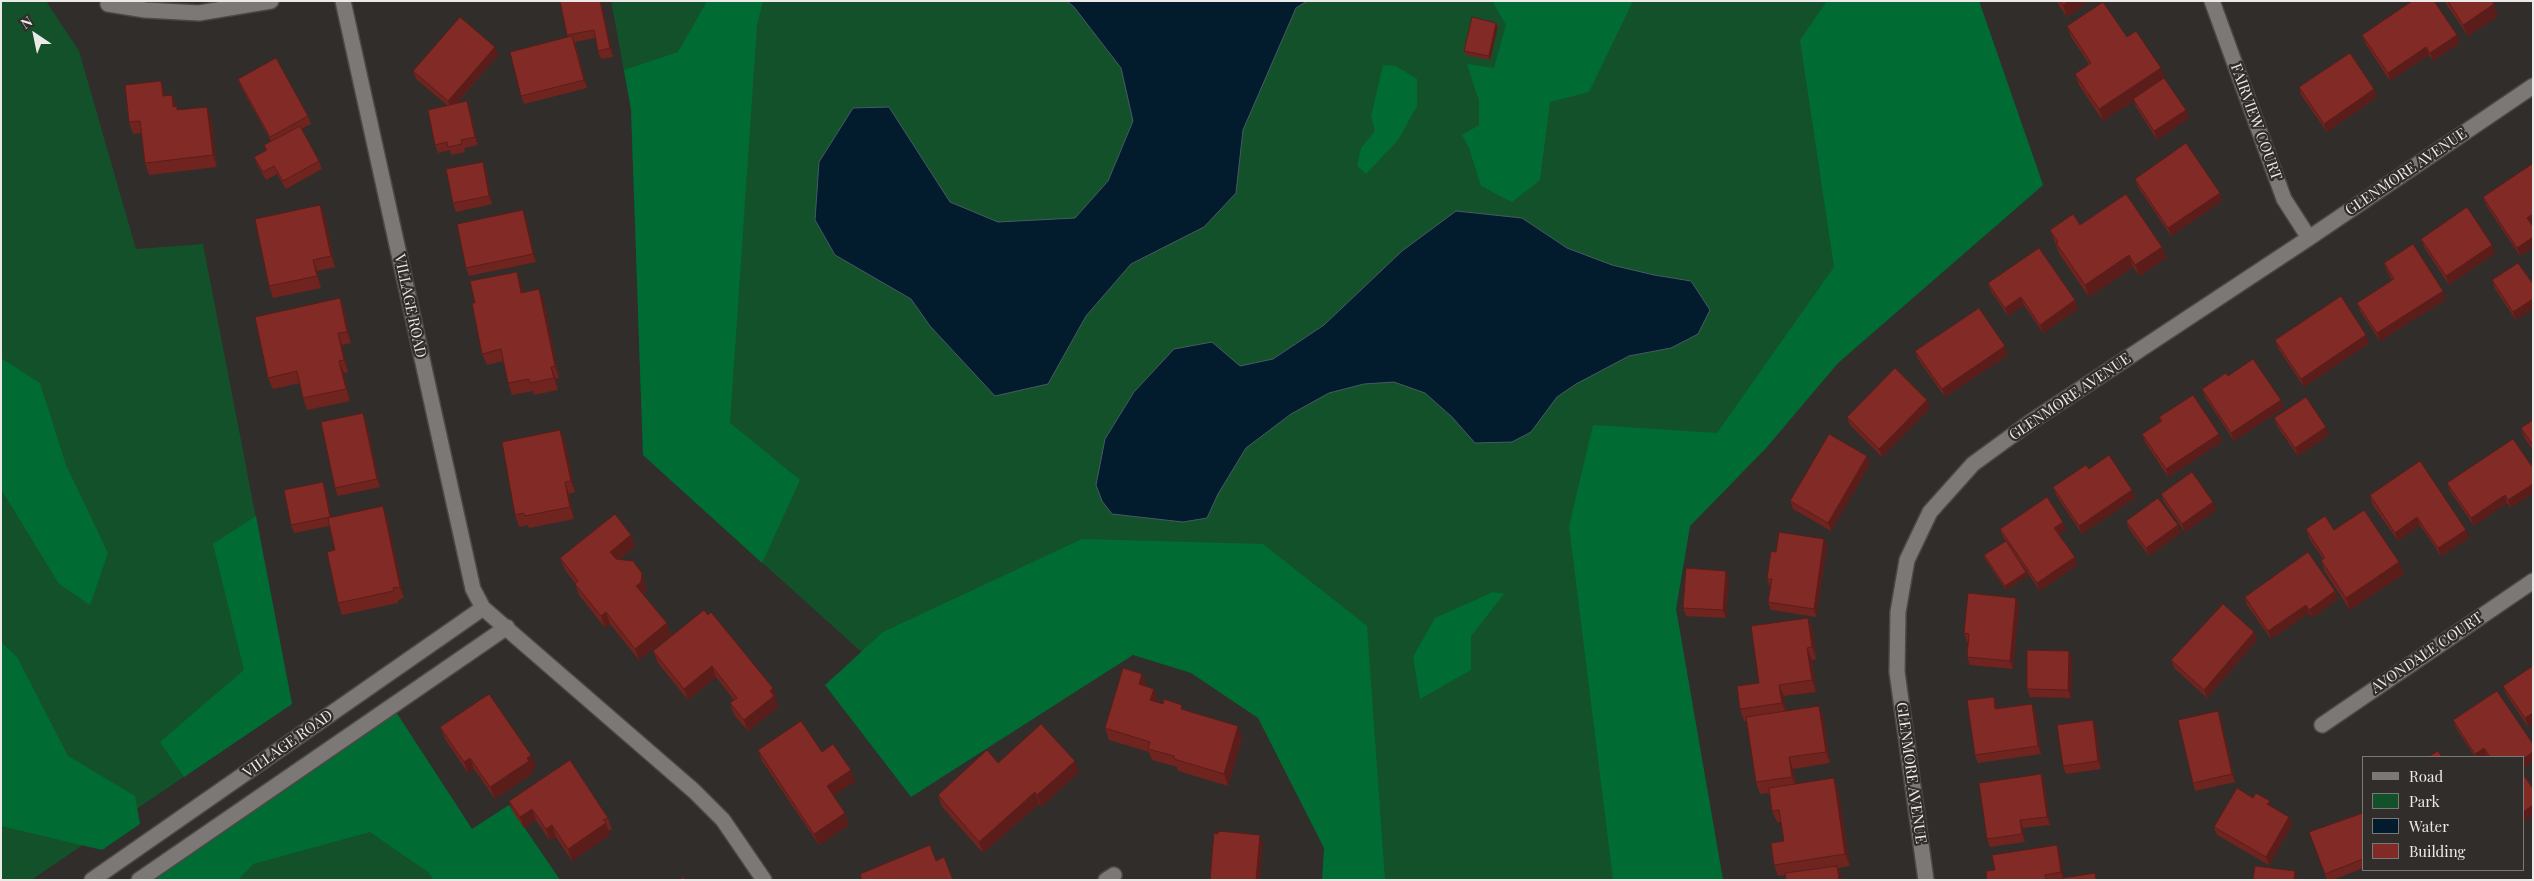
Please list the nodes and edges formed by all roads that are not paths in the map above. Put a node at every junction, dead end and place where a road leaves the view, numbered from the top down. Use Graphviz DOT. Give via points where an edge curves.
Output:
graph roads {
  1 [pos="271,1"];
  2 [pos="343,1"];
  3 [pos="2212,1"];
  4 [pos="108,4"];
  5 [pos="2533,86"];
  6 [pos="2309,238"];
  7 [pos="2533,581"];
  8 [pos="483,608"];
  9 [pos="507,627"];
  10 [pos="2322,725"];
  11 [pos="92,880"];
  12 [pos="139,880"];
  13 [pos="764,880"];
  14 [pos="1926,880"];
  1 -- 4 [label="street" via="198,13"];
  2 -- 8 [label="street, VILLAGE ROAD" via="472,590"];
  3 -- 6 [label="street, FAIRVIEW COURT" via="2284,199"];
  5 -- 6 [label="street, GLENMORE AVENUE"];
  6 -- 14 [label="street, GLENMORE AVENUE" via="2032,421 1973,464 1930,512 1907,560 1898,612 1897,672"];
  7 -- 10 [label="street, AVONDALE COURT"];
  8 -- 9 [label="street, VILLAGE ROAD"];
  8 -- 11 [label="street, VILLAGE ROAD"];
  9 -- 12 [label="street, VILLAGE ROAD"];
  9 -- 13 [label="street, VILLAGE ROAD" via="694,791 722,820"];
}
